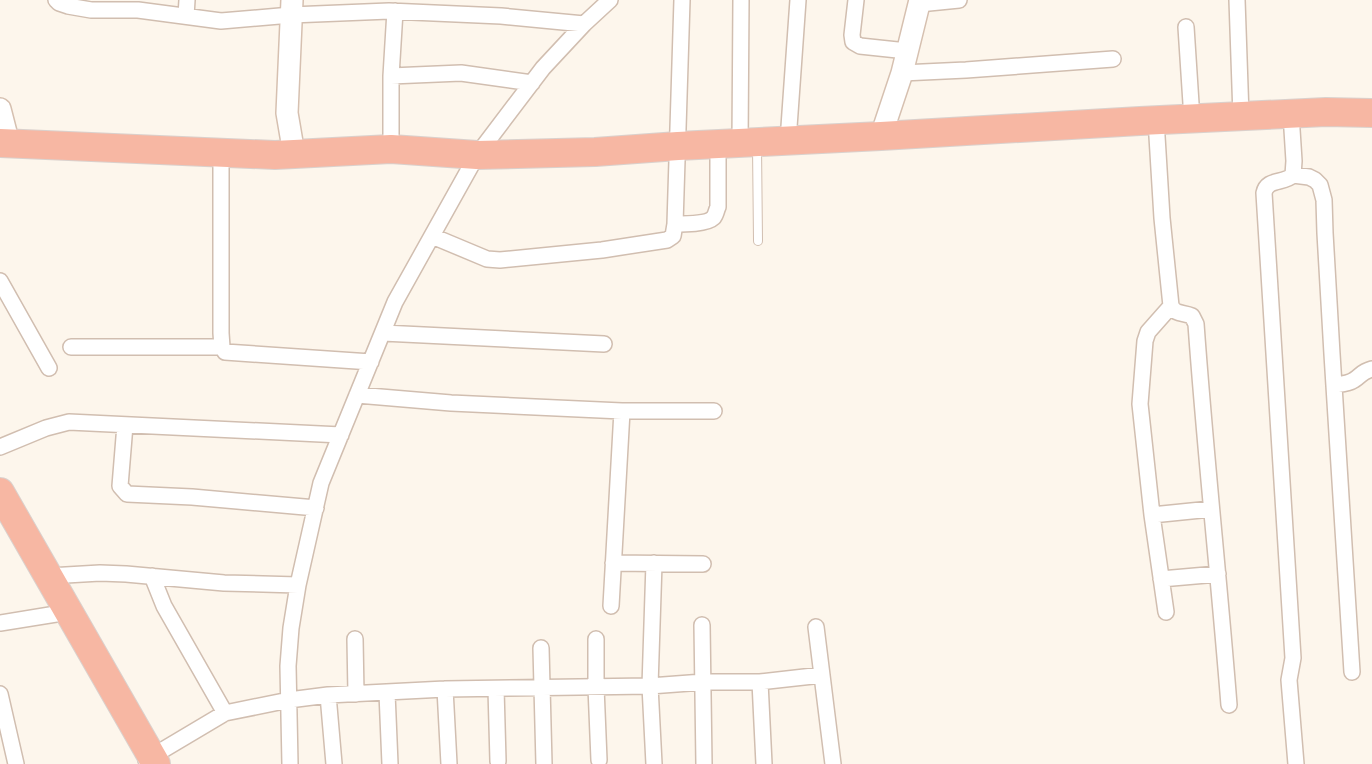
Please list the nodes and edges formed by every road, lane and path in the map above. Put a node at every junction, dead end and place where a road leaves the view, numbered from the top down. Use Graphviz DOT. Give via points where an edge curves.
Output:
graph roads {
  1 [pos="56,0"];
  2 [pos="187,0"];
  3 [pos="610,0"];
  4 [pos="682,0"];
  5 [pos="740,0"];
  6 [pos="798,0"];
  7 [pos="856,0"];
  8 [pos="959,0"];
  9 [pos="1237,0"];
  10 [pos="920,2"];
  11 [pos="91,5"];
  12 [pos="138,5"];
  13 [pos="292,8"];
  14 [pos="395,11"];
  15 [pos="186,16"];
  16 [pos="584,24"];
  17 [pos="1186,27"];
  18 [pos="907,51"];
  19 [pos="1112,59"];
  20 [pos="902,73"];
  21 [pos="391,76"];
  22 [pos="532,83"];
  23 [pos="0,109"];
  24 [pos="1372,113"];
  25 [pos="1291,114"];
  26 [pos="1242,116"];
  27 [pos="1192,119"];
  28 [pos="1156,120"];
  29 [pos="881,136"];
  30 [pos="788,141"];
  31 [pos="4,143"];
  32 [pos="738,143"];
  33 [pos="678,146"];
  34 [pos="391,149"];
  35 [pos="221,152"];
  36 [pos="294,154"];
  37 [pos="477,155"];
  38 [pos="1293,175"];
  39 [pos="675,224"];
  40 [pos="432,236"];
  41 [pos="758,241"];
  42 [pos="0,280"];
  43 [pos="1171,306"];
  44 [pos="382,333"];
  45 [pos="604,344"];
  46 [pos="72,347"];
  47 [pos="222,347"];
  48 [pos="371,362"];
  49 [pos="49,368"];
  50 [pos="1372,369"];
  51 [pos="1334,385"];
  52 [pos="357,395"];
  53 [pos="622,411"];
  54 [pos="714,411"];
  55 [pos="125,425"];
  56 [pos="340,434"];
  57 [pos="0,447"];
  58 [pos="0,492"];
  59 [pos="316,508"];
  60 [pos="1211,509"];
  61 [pos="0,514"];
  62 [pos="1152,515"];
  63 [pos="613,563"];
  64 [pos="654,563"];
  65 [pos="702,564"];
  66 [pos="1218,574"];
  67 [pos="49,576"];
  68 [pos="152,576"];
  69 [pos="1161,579"];
  70 [pos="298,585"];
  71 [pos="610,606"];
  72 [pos="61,612"];
  73 [pos="1166,612"];
  74 [pos="0,622"];
  75 [pos="702,625"];
  76 [pos="816,627"];
  77 [pos="354,639"];
  78 [pos="596,639"];
  79 [pos="541,648"];
  80 [pos="1352,672"];
  81 [pos="822,675"];
  82 [pos="703,682"];
  83 [pos="760,682"];
  84 [pos="650,686"];
  85 [pos="596,687"];
  86 [pos="496,688"];
  87 [pos="542,688"];
  88 [pos="445,689"];
  89 [pos="387,693"];
  90 [pos="0,694"];
  91 [pos="356,694"];
  92 [pos="328,695"];
  93 [pos="289,700"];
  94 [pos="1229,705"];
  95 [pos="225,713"];
  96 [pos="599,760"];
  97 [pos="498,761"];
  98 [pos="147,762"];
  99 [pos="16,764"];
  100 [pos="290,764"];
  101 [pos="334,764"];
  102 [pos="390,764"];
  103 [pos="449,764"];
  104 [pos="544,764"];
  105 [pos="654,764"];
  106 [pos="704,764"];
  107 [pos="764,764"];
  108 [pos="832,764"];
  109 [pos="1296,764"];
  1 -- 11 [label="street" via="68,6"];
  2 -- 15 [label="street"];
  3 -- 16 [label="street"];
  4 -- 33 [label="street"];
  5 -- 32 [label="street"];
  6 -- 30 [label="street"];
  7 -- 18 [label="street" via="853,42 860,46"];
  8 -- 10 [label="street"];
  9 -- 26 [label="street"];
  10 -- 18 [label="street"];
  11 -- 12 [label="street"];
  12 -- 15 [label="street"];
  13 -- 14 [label="street"];
  13 -- 15 [label="street" via="222,21"];
  13 -- 36 [label="street" via="287,113"];
  14 -- 16 [label="street"];
  14 -- 21 [label="street"];
  16 -- 22 [label="street"];
  17 -- 27 [label="street"];
  18 -- 20 [label="street"];
  19 -- 20 [label="street"];
  20 -- 29 [label="street"];
  21 -- 22 [label="street" via="461,74"];
  21 -- 34 [label="street"];
  22 -- 37 [label="street"];
  23 -- 31 [label="street"];
  24 -- 25 [label="highway"];
  25 -- 26 [label="highway"];
  25 -- 38 [label="street"];
  26 -- 27 [label="highway"];
  27 -- 28 [label="highway"];
  28 -- 29 [label="highway"];
  28 -- 43 [label="street"];
  29 -- 30 [label="highway"];
  30 -- 32 [label="highway"];
  31 -- 35 [label="highway"];
  32 -- 33 [label="highway"];
  32 -- 39 [label="street" via="712,220"];
  32 -- 41 [label="lane"];
  33 -- 37 [label="highway"];
  33 -- 39 [label="street"];
  34 -- 36 [label="highway"];
  34 -- 37 [label="highway"];
  35 -- 36 [label="highway"];
  35 -- 47 [label="street"];
  37 -- 40 [label="street"];
  38 -- 51 [label="street" via="1316,180 1323,191"];
  38 -- 109 [label="street" via="1268,184 1264,192 1293,658 1289,680"];
  39 -- 40 [label="street" via="673,236 667,240 510,260 488,259"];
  40 -- 44 [label="street" via="395,302"];
  42 -- 49 [label="street"];
  43 -- 60 [label="street" via="1178,313 1192,316 1196,324"];
  43 -- 62 [label="street" via="1144,341 1140,404"];
  44 -- 45 [label="street"];
  44 -- 48 [label="street"];
  46 -- 47 [label="street"];
  47 -- 48 [label="street" via="225,352 234,354"];
  48 -- 52 [label="street"];
  50 -- 51 [label="street" via="1355,380"];
  51 -- 80 [label="street"];
  52 -- 53 [label="street"];
  52 -- 56 [label="street"];
  53 -- 54 [label="street"];
  53 -- 63 [label="street"];
  55 -- 56 [label="street"];
  55 -- 57 [label="street" via="69,422"];
  55 -- 59 [label="street" via="120,486 127,494"];
  56 -- 59 [label="street" via="321,483"];
  58 -- 67 [label="highway"];
  59 -- 70 [label="street"];
  60 -- 62 [label="street"];
  60 -- 66 [label="street"];
  61 -- 72 [label="highway"];
  62 -- 69 [label="street"];
  63 -- 64 [label="street"];
  63 -- 71 [label="street"];
  64 -- 65 [label="street"];
  64 -- 84 [label="street"];
  66 -- 69 [label="street"];
  66 -- 94 [label="street"];
  67 -- 68 [label="street" via="100,573"];
  67 -- 72 [label="highway"];
  68 -- 70 [label="street" via="224,583"];
  68 -- 95 [label="street" via="164,606"];
  69 -- 73 [label="street"];
  70 -- 93 [label="street" via="288,666"];
  72 -- 74 [label="street"];
  72 -- 98 [label="highway"];
  75 -- 82 [label="street"];
  76 -- 81 [label="street"];
  77 -- 91 [label="street"];
  78 -- 85 [label="street"];
  79 -- 87 [label="street"];
  81 -- 83 [label="street"];
  81 -- 108 [label="street"];
  82 -- 83 [label="street"];
  82 -- 84 [label="street"];
  82 -- 106 [label="street"];
  83 -- 107 [label="street"];
  84 -- 85 [label="street"];
  84 -- 105 [label="street"];
  85 -- 87 [label="street"];
  85 -- 96 [label="street"];
  86 -- 87 [label="street"];
  86 -- 88 [label="street"];
  86 -- 97 [label="street"];
  87 -- 104 [label="street"];
  88 -- 89 [label="street"];
  88 -- 103 [label="street"];
  89 -- 91 [label="street"];
  89 -- 102 [label="street"];
  90 -- 99 [label="street"];
  91 -- 92 [label="street"];
  92 -- 93 [label="street"];
  92 -- 101 [label="street"];
  93 -- 95 [label="street"];
  93 -- 100 [label="street"];
  95 -- 98 [label="street"];
}
